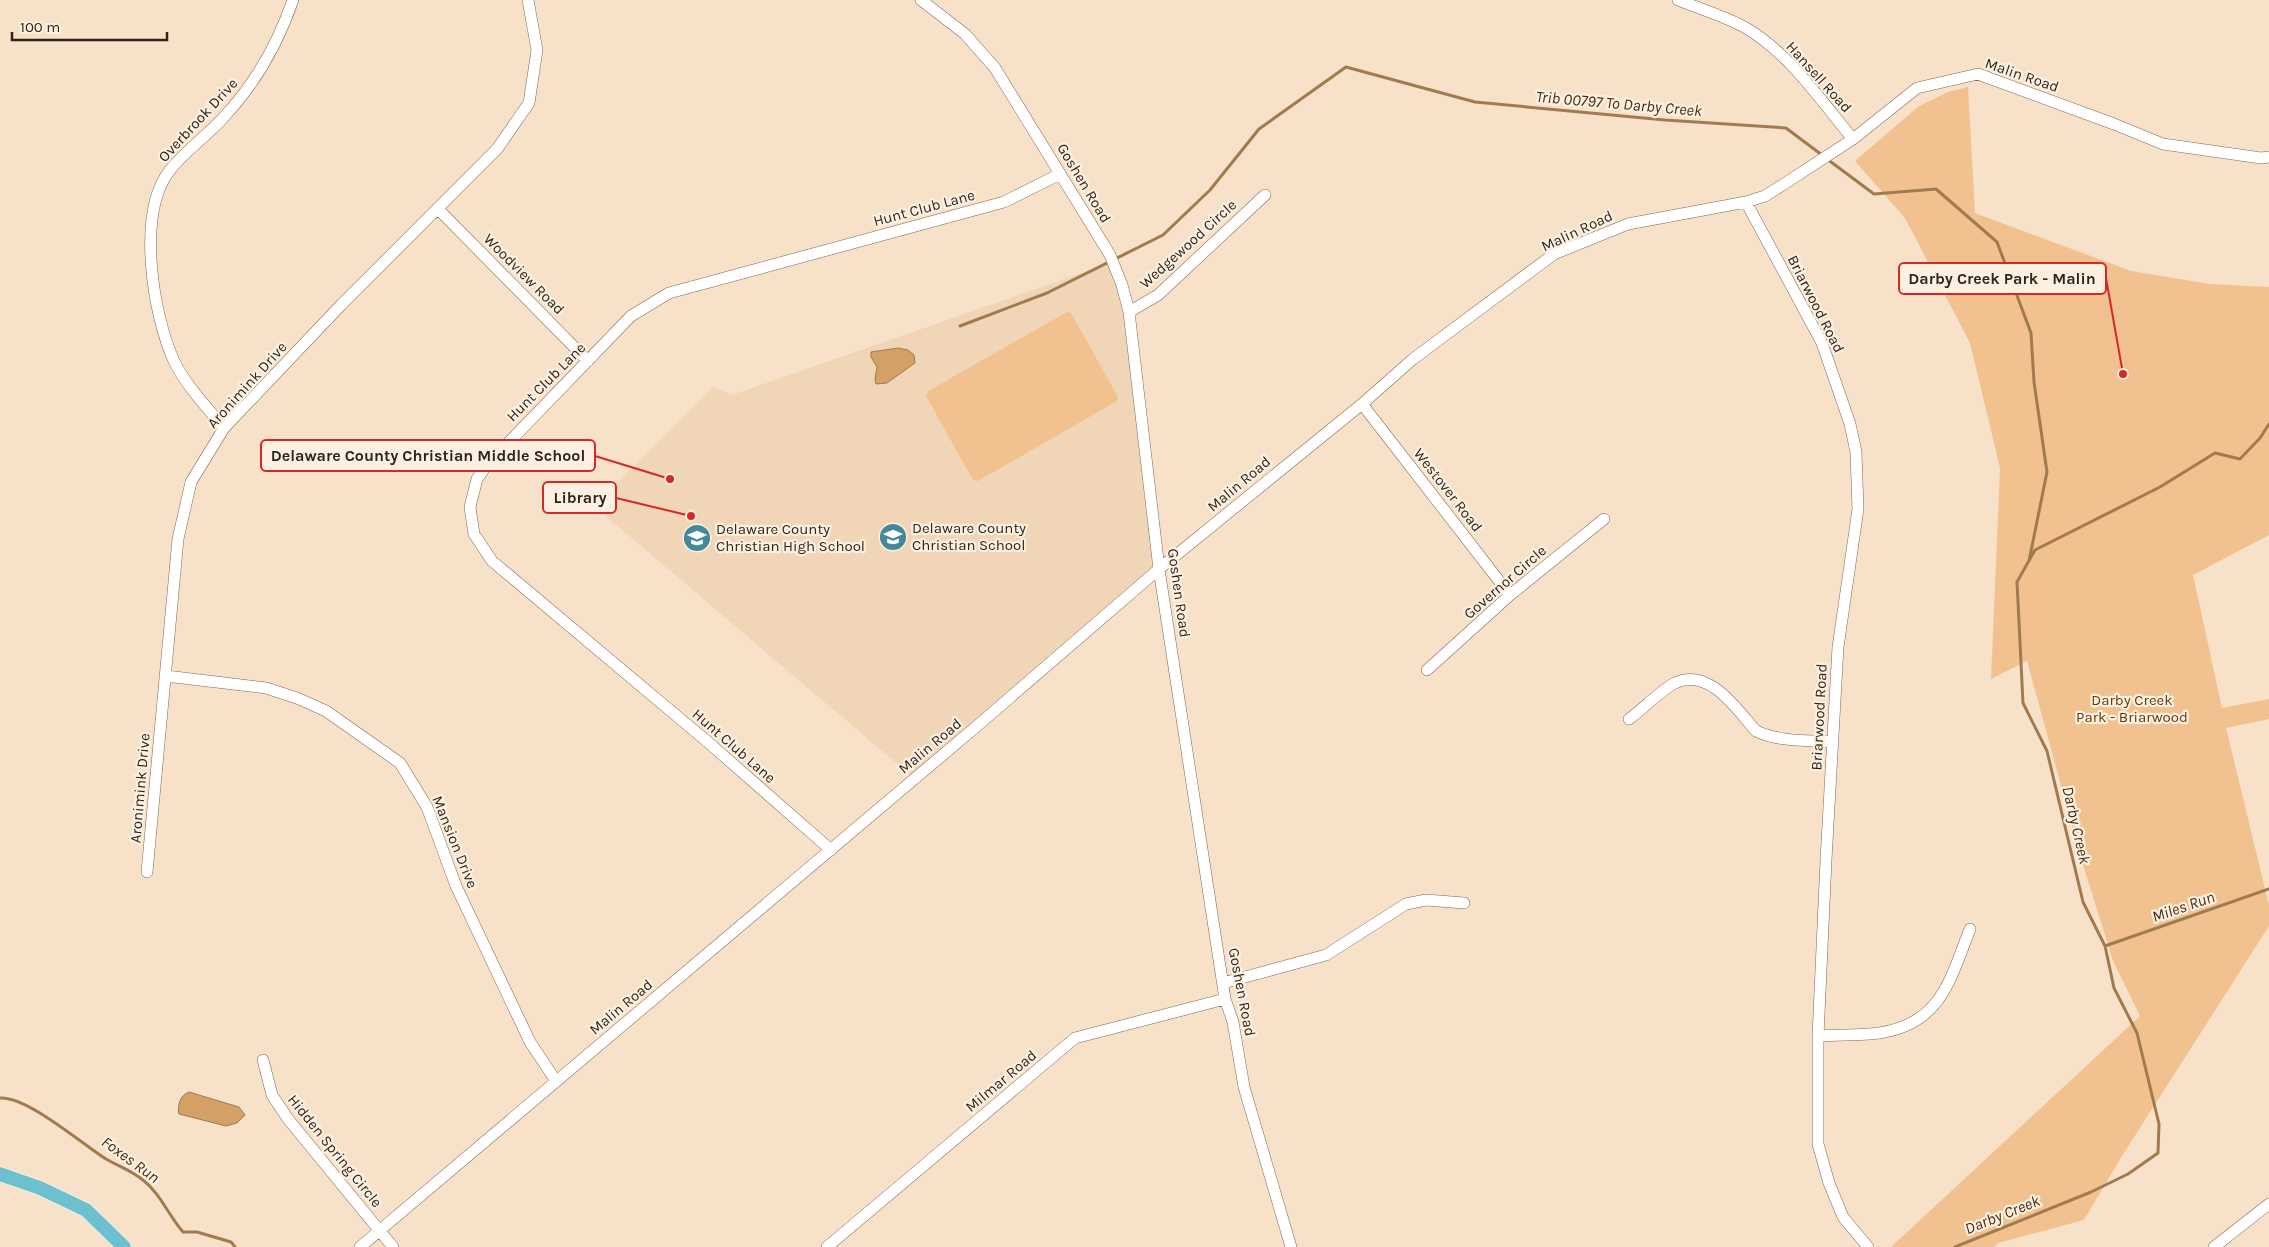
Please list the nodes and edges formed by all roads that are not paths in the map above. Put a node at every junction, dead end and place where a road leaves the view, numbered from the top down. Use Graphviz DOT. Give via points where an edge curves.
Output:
graph roads {
  1 [pos="293,0"];
  2 [pos="528,0"];
  3 [pos="1678,0"];
  4 [pos="928,2"];
  5 [pos="1853,139"];
  6 [pos="2269,157"];
  7 [pos="1060,174"];
  8 [pos="1265,195"];
  9 [pos="1746,202"];
  10 [pos="438,210"];
  11 [pos="1129,312"];
  12 [pos="588,360"];
  13 [pos="1362,404"];
  14 [pos="224,428"];
  15 [pos="1604,519"];
  16 [pos="1159,569"];
  17 [pos="1510,595"];
  18 [pos="1427,670"];
  19 [pos="166,676"];
  20 [pos="1629,719"];
  21 [pos="1833,742"];
  22 [pos="831,850"];
  23 [pos="147,872"];
  24 [pos="1464,903"];
  25 [pos="1970,929"];
  26 [pos="1223,983"];
  27 [pos="1225,999"];
  28 [pos="1818,1036"];
  29 [pos="263,1060"];
  30 [pos="556,1081"];
  31 [pos="0,1174"];
  32 [pos="2269,1204"];
  33 [pos="380,1230"];
  34 [pos="124,1247"];
  35 [pos="360,1247"];
  36 [pos="393,1247"];
  37 [pos="827,1247"];
  38 [pos="1291,1247"];
  39 [pos="1868,1247"];
  40 [pos="2214,1247"];
  1 -- 14 [label="street, Overbrook Drive" via="282,32 255,79 224,117 169,171 156,198 151,240 152,280 160,323 175,362 193,391"];
  2 -- 10 [label="street, Aronimink Drive" via="537,50 529,103 497,149"];
  3 -- 5 [label="street, Hansell Road" via="1746,28 1760,38 1788,61"];
  4 -- 7 [label="street, Goshen Road" via="965,34 995,68"];
  5 -- 6 [label="street, Malin Road" via="1917,88 1978,74 2163,144"];
  5 -- 9 [label="street, Malin Road" via="1764,196"];
  7 -- 11 [label="street, Goshen Road" via="1112,258"];
  7 -- 12 [label="street, Hunt Club Lane" via="1004,202 669,293 631,316"];
  8 -- 11 [label="street, Wedgewood Circle" via="1158,295"];
  9 -- 13 [label="street, Malin Road" via="1628,224 1554,254 1413,359"];
  9 -- 21 [label="street, Briarwood Road" via="1822,343 1850,424 1856,452 1858,509 1839,638"];
  10 -- 12 [label="street, Woodview Road"];
  10 -- 14 [label="street, Aronimink Drive" via="341,304"];
  11 -- 16 [label="street, Goshen Road"];
  12 -- 22 [label="street, Hunt Club Lane" via="481,473 470,507 474,534 492,560"];
  13 -- 16 [label="street, Malin Road"];
  13 -- 17 [label="street, Westover Road"];
  14 -- 19 [label="street, Aronimink Drive" via="191,482 178,539"];
  15 -- 17 [label="street, Governor Circle"];
  16 -- 22 [label="street, Malin Road"];
  16 -- 26 [label="street, Goshen Road"];
  17 -- 18 [label="street, Governor Circle"];
  19 -- 23 [label="street, Aronimink Drive"];
  19 -- 30 [label="street, Mansion Drive" via="266,688 296,698 326,711 400,763 427,807 456,886 530,1042"];
  20 -- 21 [label="street" via="1675,683 1702,681 1726,696 1762,734"];
  21 -- 28 [label="street, Briarwood Road"];
  22 -- 30 [label="street, Malin Road"];
  24 -- 26 [label="street" via="1426,900 1406,904 1326,955"];
  25 -- 28 [label="street" via="1939,1001 1923,1018 1901,1029 1877,1034"];
  26 -- 27 [label="street, Goshen Road"];
  27 -- 37 [label="street, Milmar Road" via="1075,1038"];
  27 -- 38 [label="street, Goshen Road" via="1233,1022 1244,1087"];
  28 -- 39 [label="street, Briarwood Road" via="1818,1144 1843,1217"];
  29 -- 33 [label="street, Hidden Spring Circle" via="272,1095 288,1119"];
  30 -- 33 [label="street, Malin Road"];
  31 -- 34 [label="main road" via="40,1188 86,1210"];
  32 -- 40 [label="street"];
  33 -- 35 [label="street, Malin Road"];
  33 -- 36 [label="street"];
}
